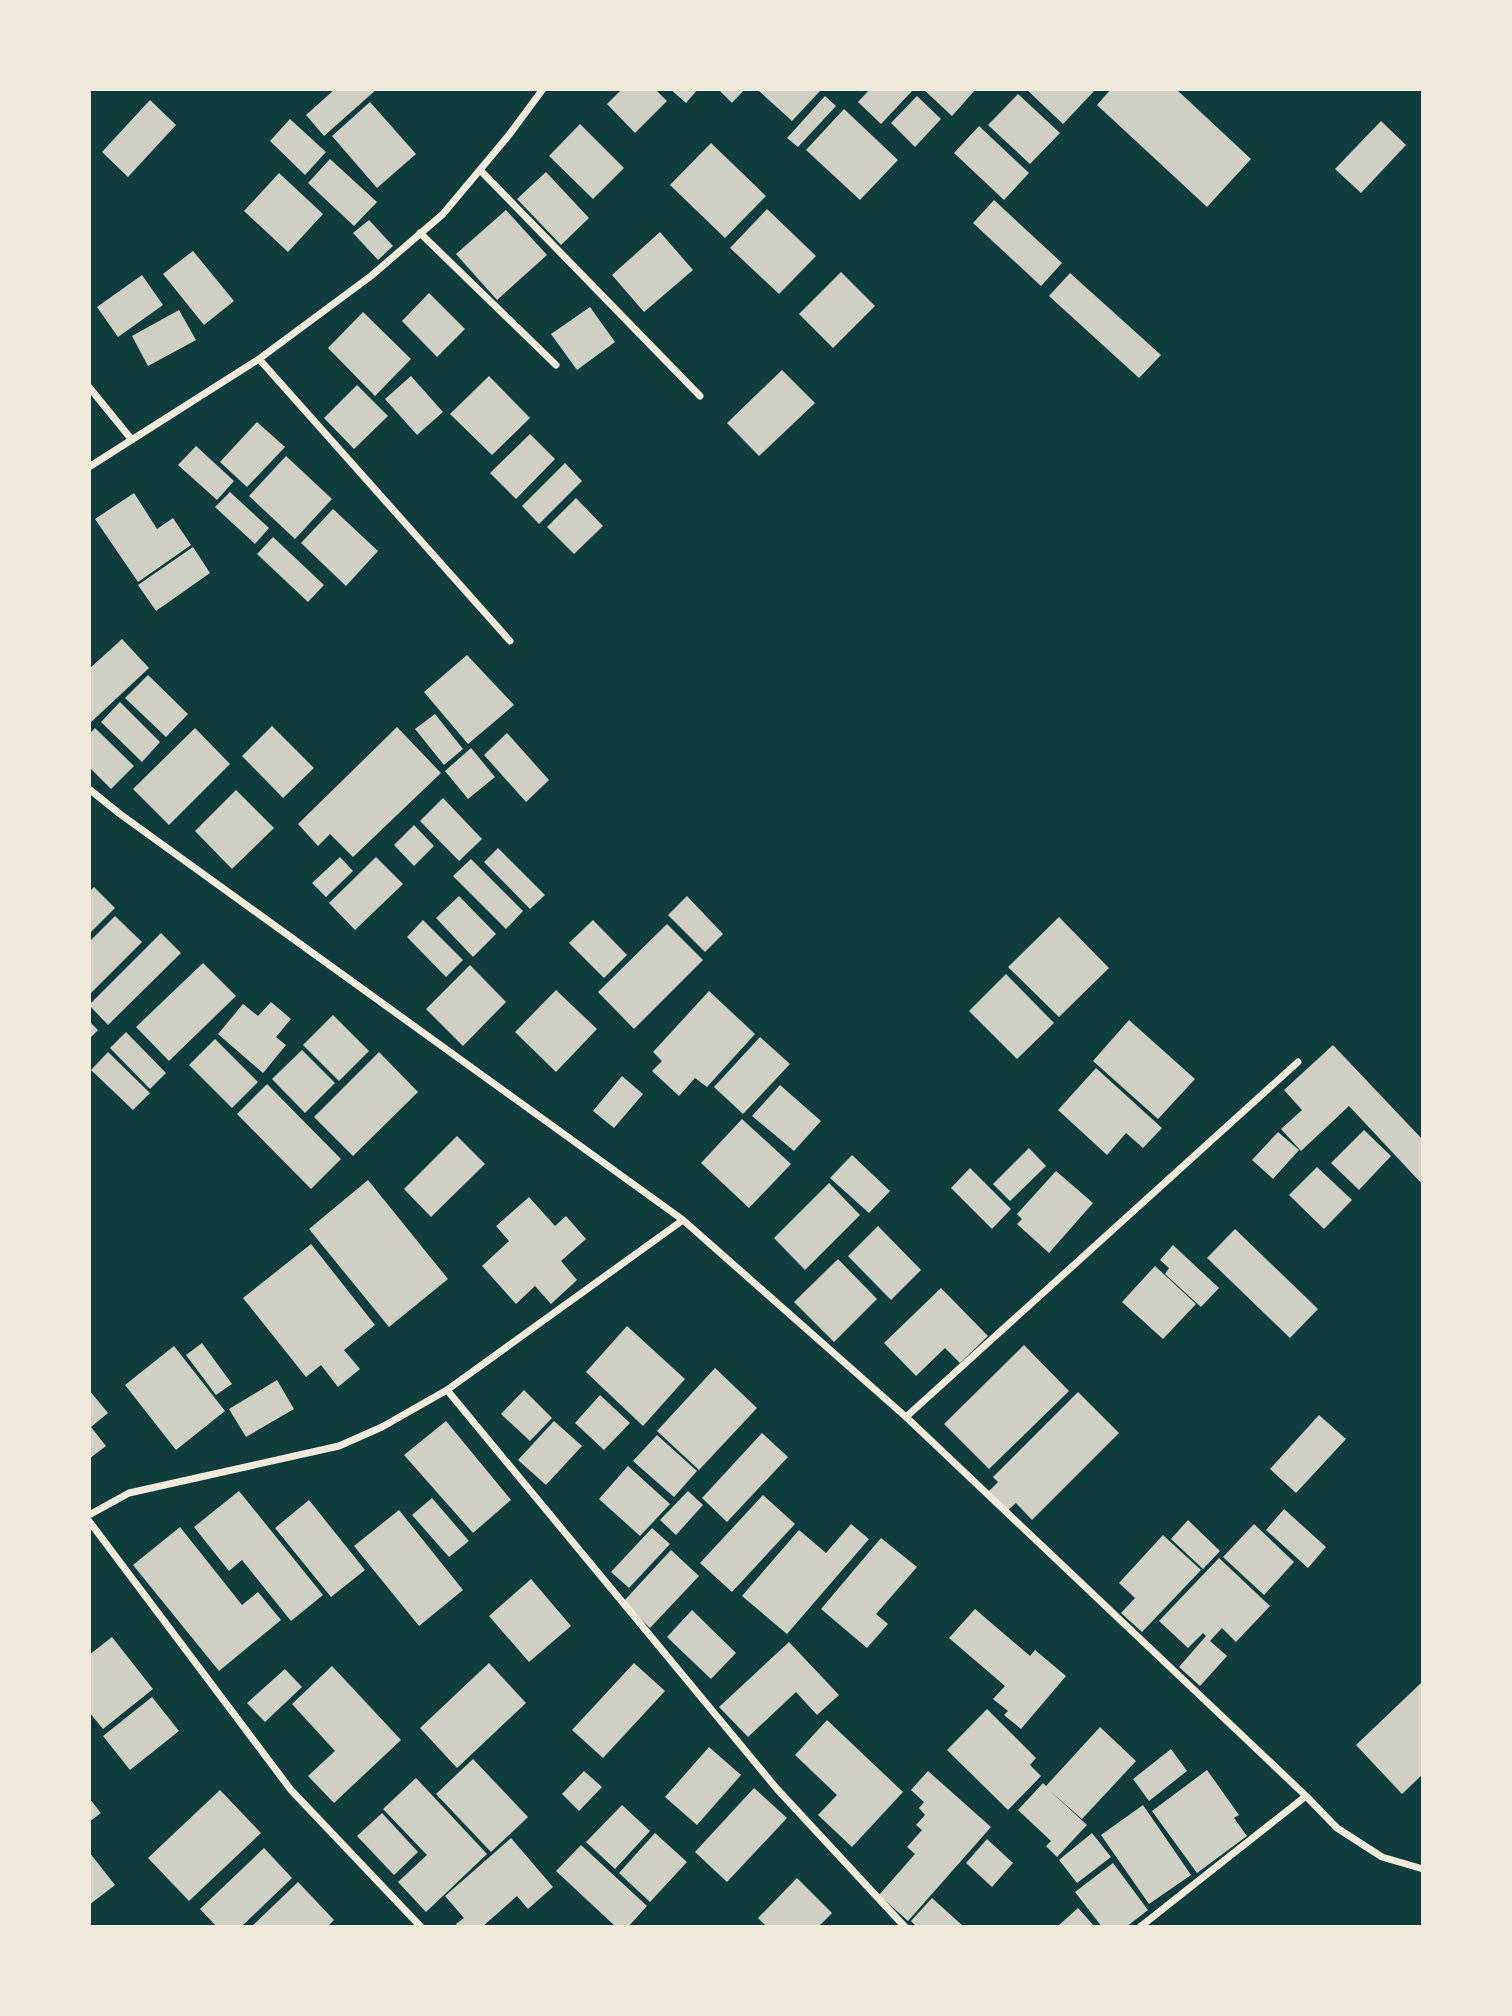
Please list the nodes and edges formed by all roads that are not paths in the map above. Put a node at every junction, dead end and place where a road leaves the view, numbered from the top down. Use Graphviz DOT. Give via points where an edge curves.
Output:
graph roads {
  1 [pos="543,89"];
  2 [pos="480,170"];
  3 [pos="420,233"];
  4 [pos="259,359"];
  5 [pos="556,365"];
  6 [pos="89,387"];
  7 [pos="700,397"];
  8 [pos="132,440"];
  9 [pos="89,467"];
  10 [pos="510,641"];
  11 [pos="89,789"];
  12 [pos="1298,1062"];
  13 [pos="683,1220"];
  14 [pos="447,1390"];
  15 [pos="906,1418"];
  16 [pos="89,1515"];
  17 [pos="89,1521"];
  18 [pos="1306,1796"];
  19 [pos="1423,1869"];
  20 [pos="421,1927"];
  21 [pos="905,1927"];
  22 [pos="1140,1927"];
  1 -- 2 [label="street"];
  2 -- 3 [label="street" via="443,214"];
  2 -- 7 [label="street"];
  3 -- 4 [label="street" via="371,276"];
  3 -- 5 [label="street"];
  4 -- 8 [label="street"];
  4 -- 10 [label="street"];
  6 -- 8 [label="street"];
  8 -- 9 [label="street"];
  11 -- 13 [label="street"];
  12 -- 15 [label="street"];
  13 -- 14 [label="street"];
  13 -- 15 [label="street"];
  14 -- 16 [label="street" via="339,1446 129,1493"];
  14 -- 21 [label="street" via="778,1789"];
  15 -- 18 [label="street"];
  17 -- 20 [label="street" via="291,1790"];
  18 -- 19 [label="street" via="1337,1828 1382,1857"];
  18 -- 22 [label="street"];
}
